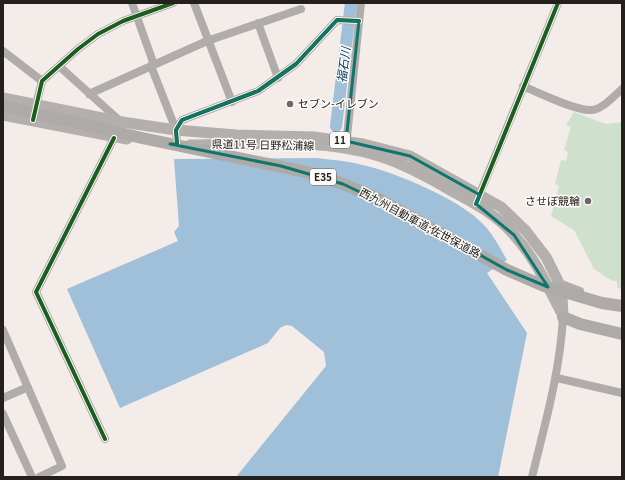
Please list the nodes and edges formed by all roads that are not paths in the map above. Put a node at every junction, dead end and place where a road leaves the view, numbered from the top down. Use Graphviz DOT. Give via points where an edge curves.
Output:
graph roads {
  1 [pos="132,3"];
  2 [pos="174,3"];
  3 [pos="194,3"];
  4 [pos="361,3"];
  5 [pos="558,3"];
  6 [pos="300,9"];
  7 [pos="137,15"];
  8 [pos="357,21"];
  9 [pos="258,23"];
  10 [pos="208,41"];
  11 [pos="3,52"];
  12 [pos="59,66"];
  13 [pos="151,66"];
  14 [pos="278,78"];
  15 [pos="42,81"];
  16 [pos="523,86"];
  17 [pos="622,89"];
  18 [pos="89,94"];
  19 [pos="3,98"];
  20 [pos="232,102"];
  21 [pos="36,105"];
  22 [pos="3,106"];
  23 [pos="3,115"];
  24 [pos="33,120"];
  25 [pos="122,122"];
  26 [pos="176,130"];
  27 [pos="114,138"];
  28 [pos="177,144"];
  29 [pos="346,144"];
  30 [pos="478,199"];
  31 [pos="559,283"];
  32 [pos="622,300"];
  33 [pos="622,306"];
  34 [pos="563,316"];
  35 [pos="622,327"];
  36 [pos="3,330"];
  37 [pos="622,334"];
  38 [pos="556,378"];
  39 [pos="28,388"];
  40 [pos="622,393"];
  41 [pos="3,398"];
  42 [pos="3,414"];
  43 [pos="105,439"];
  44 [pos="32,477"];
  45 [pos="39,477"];
  46 [pos="532,477"];
  1 -- 7 [label="street"];
  2 -- 7 [label="street"];
  3 -- 10 [label="street"];
  4 -- 8 [label="street"];
  5 -- 16 [label="street"];
  6 -- 9 [label="street"];
  7 -- 12 [label="street" via="98,34"];
  7 -- 13 [label="street" via="153,62"];
  8 -- 14 [label="street" via="337,20 296,64"];
  8 -- 29 [label="street"];
  9 -- 10 [label="street"];
  9 -- 14 [label="street"];
  10 -- 13 [label="street"];
  10 -- 20 [label="street"];
  11 -- 15 [label="street"];
  12 -- 15 [label="street"];
  12 -- 18 [label="street"];
  13 -- 18 [label="street"];
  13 -- 26 [label="street"];
  14 -- 20 [label="street" via="258,91"];
  15 -- 21 [label="street"];
  16 -- 17 [label="street" via="580,109 592,110 605,104"];
  16 -- 30 [label="street"];
  18 -- 25 [label="street"];
  19 -- 21 [label="main road, 11"];
  20 -- 26 [label="street" via="182,120"];
  21 -- 24 [label="street"];
  21 -- 25 [label="main road, 県道11号 日野松浦線 / 11"];
  22 -- 33 [label="highway, 西九州自動車道;佐世保道路 / E35, bridge" via="311,173 377,198 507,270 544,286"];
  23 -- 24 [label="main road, 県道11号 日野松浦線 / 11"];
  24 -- 27 [label="main road, 県道11号 日野松浦線 / 11"];
  25 -- 26 [label="main road, 県道11号 日野松浦線 / 11"];
  26 -- 28 [label="street"];
  26 -- 29 [label="main road, 県道11号 日野松浦線 / 11" via="314,137"];
  27 -- 28 [label="main road, 県道11号 日野松浦線 / 11"];
  27 -- 43 [label="street" via="36,292"];
  28 -- 29 [label="main road, 県道11号 日野松浦線 / 11"];
  29 -- 30 [label="main road, 県道11号 日野松浦線 / 11" via="400,164"];
  30 -- 31 [label="main road, 県道11号 日野松浦線 / 11" via="501,207 526,231 546,257"];
  30 -- 34 [label="main road, 県道11号 日野松浦線 / 11" via="503,222 527,250"];
  31 -- 32 [label="street" via="599,297"];
  31 -- 34 [label="main road, 県道11号 日野松浦線 / 11"];
  34 -- 35 [label="highway" via="580,316"];
  34 -- 37 [label="highway" via="580,324"];
  34 -- 38 [label="street"];
  36 -- 39 [label="street"];
  38 -- 40 [label="street"];
  38 -- 46 [label="street"];
  39 -- 41 [label="street"];
  39 -- 45 [label="street" via="62,466"];
  42 -- 44 [label="street"];
}
